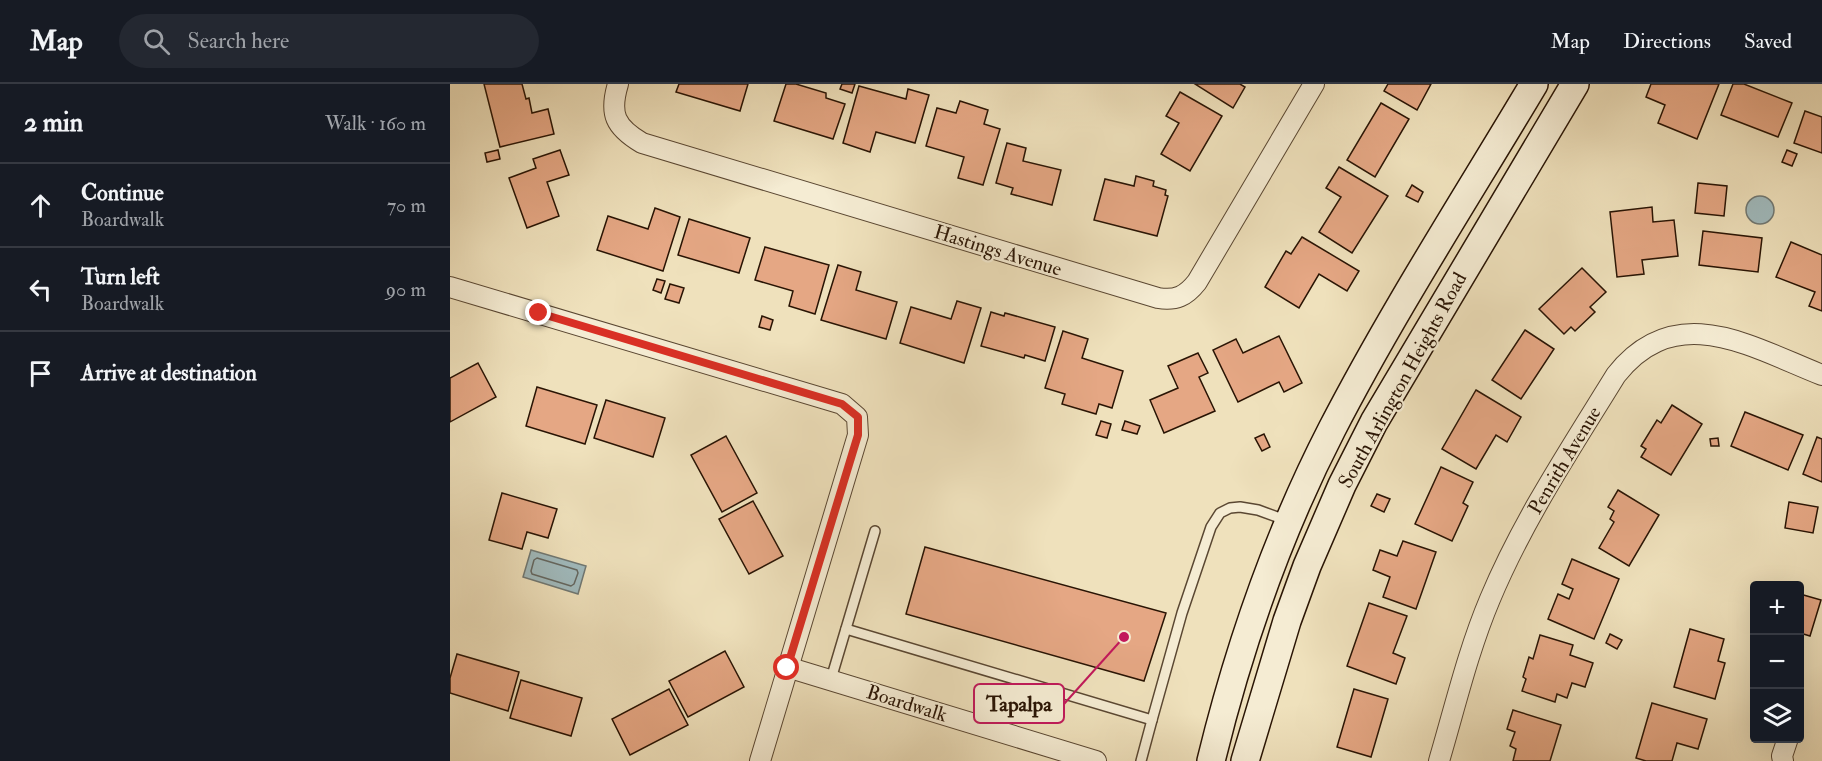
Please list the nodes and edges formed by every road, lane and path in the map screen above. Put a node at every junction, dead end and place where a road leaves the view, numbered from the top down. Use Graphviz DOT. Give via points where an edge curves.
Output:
graph roads {
  1 [pos="618,84"];
  2 [pos="1314,84"];
  3 [pos="1534,84"];
  4 [pos="1575,84"];
  5 [pos="450,287"];
  6 [pos="1822,375"];
  7 [pos="1289,521"];
  8 [pos="875,531"];
  9 [pos="846,629"];
  10 [pos="787,668"];
  11 [pos="831,679"];
  12 [pos="1152,720"];
  13 [pos="1786,743"];
  14 [pos="760,761"];
  15 [pos="1096,761"];
  16 [pos="1141,761"];
  17 [pos="1210,761"];
  18 [pos="1245,761"];
  19 [pos="1439,761"];
  20 [pos="1783,761"];
  1 -- 2 [label="street, Hastings Avenue" via="613,104 618,122 642,142 1170,300 1186,294 1197,282"];
  3 -- 7 [label="main road, South Arlington Heights Road" via="1370,361"];
  4 -- 18 [label="main road, South Arlington Heights Road" via="1374,422 1342,485 1291,610"];
  5 -- 10 [label="street" via="842,404 858,417 858,435"];
  6 -- 19 [label="street, Penrith Avenue" via="1732,339 1712,335 1677,335 1659,340 1627,360 1512,549 1489,601"];
  7 -- 12 [label="lane" via="1240,507 1230,508 1216,520 1182,613"];
  7 -- 17 [label="main road, South Arlington Heights Road" via="1259,598"];
  8 -- 9 [label="lane"];
  9 -- 11 [label="lane"];
  9 -- 12 [label="lane"];
  10 -- 11 [label="street, Boardwalk"];
  10 -- 14 [label="street"];
  11 -- 15 [label="street, Boardwalk"];
  12 -- 16 [label="lane"];
  13 -- 20 [label="street"];
}
